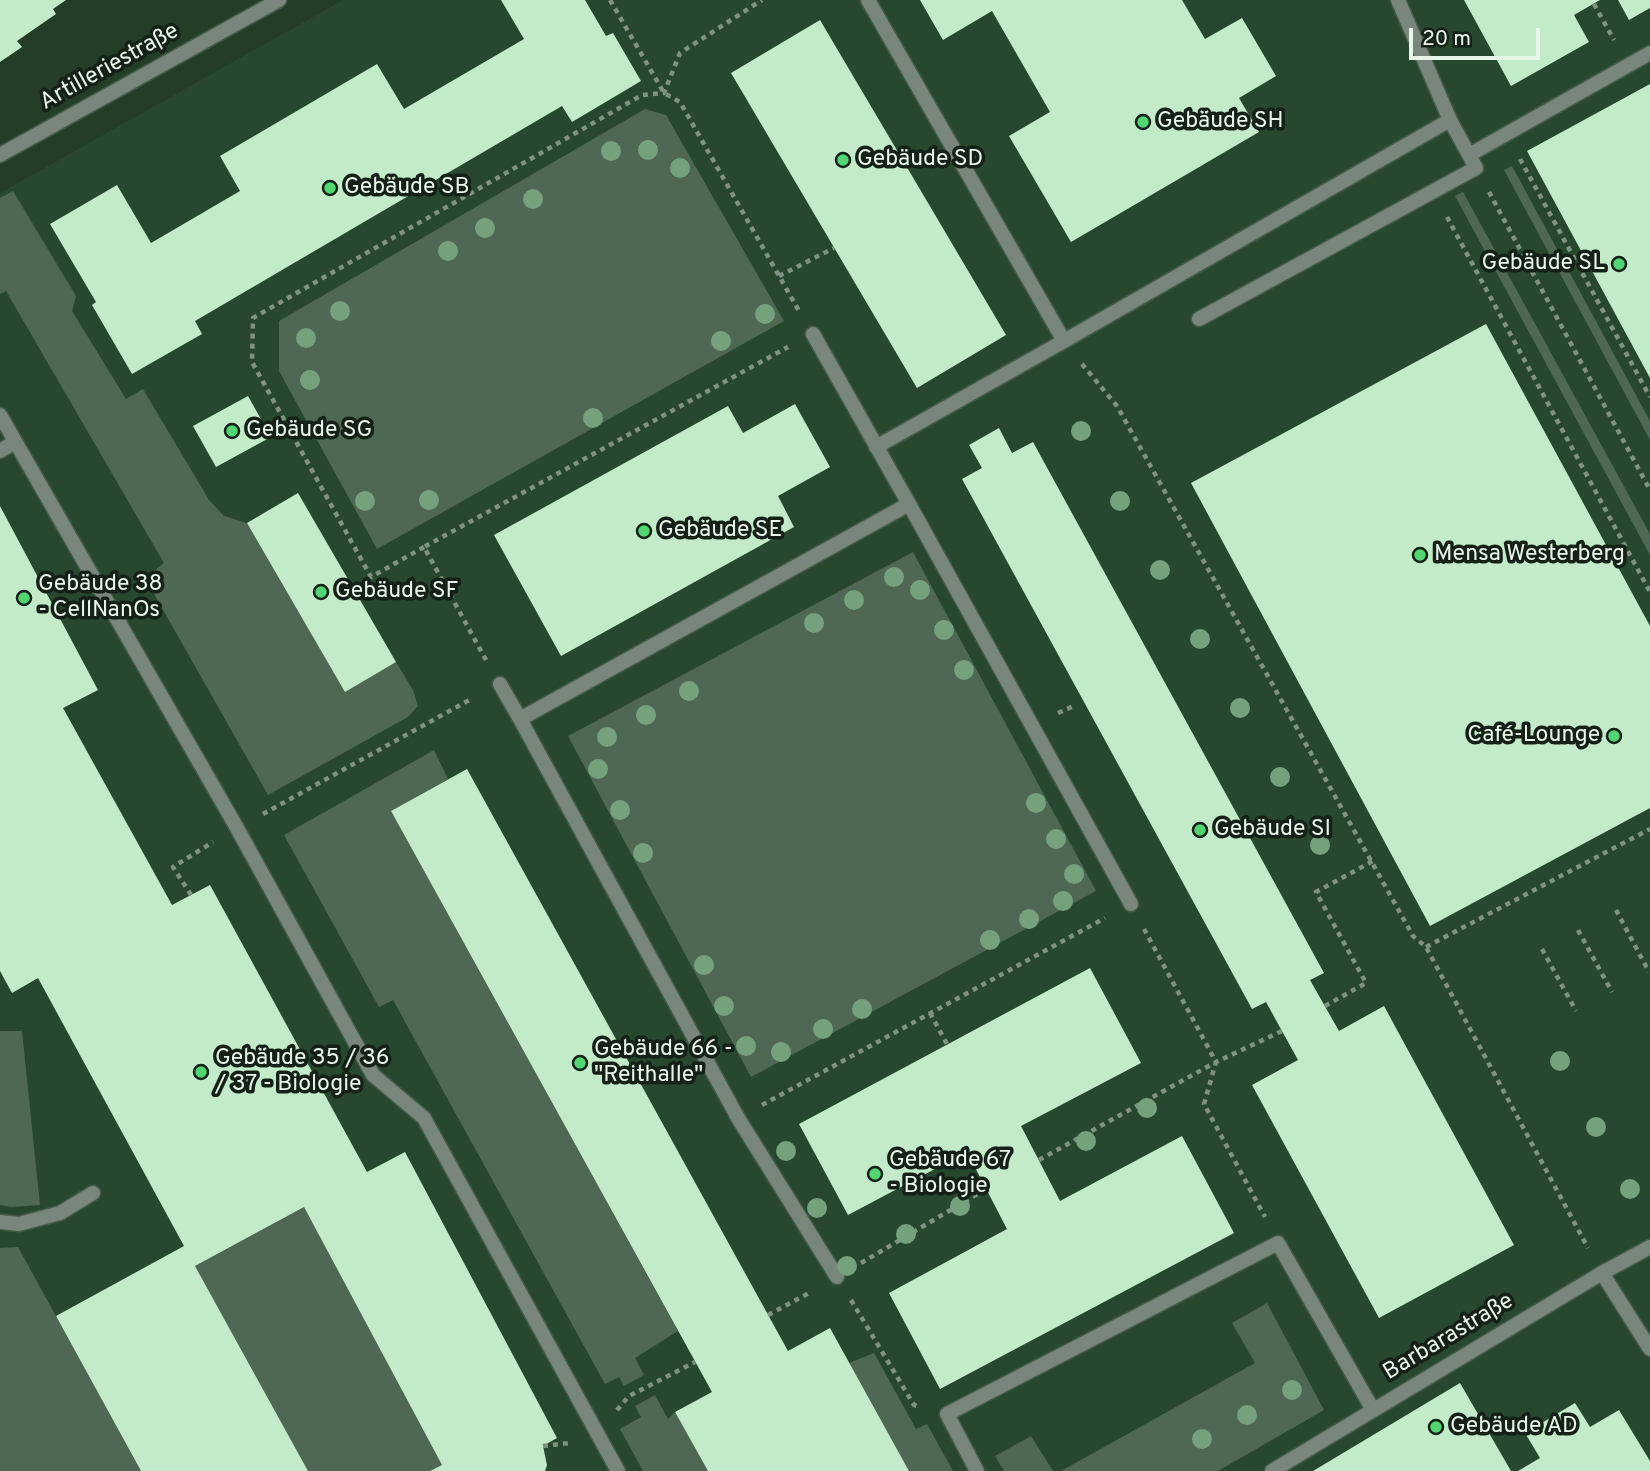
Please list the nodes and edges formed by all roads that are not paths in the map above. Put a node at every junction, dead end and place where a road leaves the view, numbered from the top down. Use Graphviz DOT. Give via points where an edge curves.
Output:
graph roads {
  1 [pos="279,0"];
  2 [pos="868,0"];
  3 [pos="1399,1"];
  4 [pos="1650,53"];
  5 [pos="1450,120"];
  6 [pos="0,155"];
  7 [pos="1469,155"];
  8 [pos="1199,319"];
  9 [pos="813,334"];
  10 [pos="1064,341"];
  11 [pos="0,415"];
  12 [pos="15,442"];
  13 [pos="876,447"];
  14 [pos="0,451"];
  15 [pos="909,504"];
  16 [pos="500,684"];
  17 [pos="520,719"];
  18 [pos="1131,904"];
  19 [pos="93,1193"];
  20 [pos="0,1222"];
  21 [pos="1650,1247"];
  22 [pos="1602,1273"];
  23 [pos="837,1277"];
  24 [pos="1650,1349"];
  25 [pos="1373,1410"];
  26 [pos="618,1471"];
  27 [pos="977,1471"];
  28 [pos="1272,1471"];
  1 -- 6 [label="street, Artilleriestraße"];
  2 -- 10 [label="street"];
  3 -- 5 [label="street"];
  4 -- 7 [label="street"];
  5 -- 7 [label="street"];
  5 -- 10 [label="street"];
  7 -- 8 [label="street" via="1476,168"];
  9 -- 13 [label="street"];
  10 -- 13 [label="street"];
  11 -- 12 [label="street"];
  12 -- 14 [label="street"];
  12 -- 26 [label="street" via="373,1074 424,1118"];
  13 -- 15 [label="street"];
  15 -- 17 [label="street"];
  15 -- 18 [label="street"];
  16 -- 17 [label="street"];
  17 -- 23 [label="street" via="738,1118"];
  19 -- 20 [label="street" via="60,1213 19,1224"];
  21 -- 22 [label="street, Barbarastraße"];
  22 -- 24 [label="street"];
  22 -- 25 [label="street, Barbarastraße"];
  25 -- 27 [label="street" via="1278,1242 947,1414"];
  25 -- 28 [label="street, Barbarastraße"];
}
